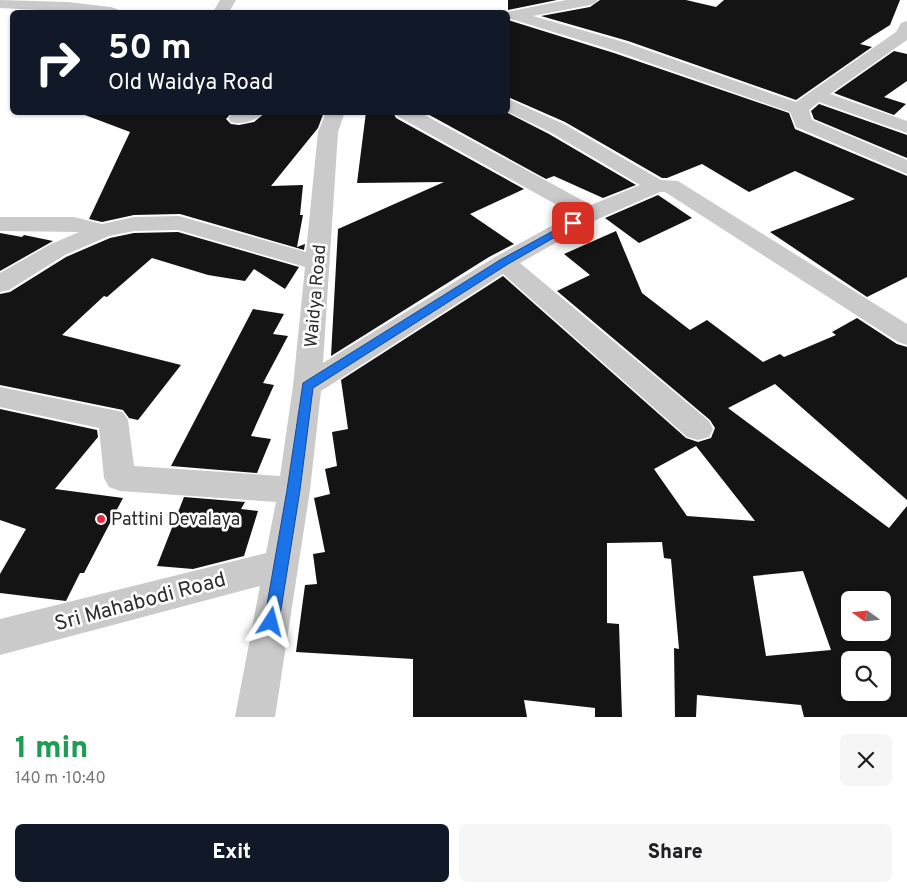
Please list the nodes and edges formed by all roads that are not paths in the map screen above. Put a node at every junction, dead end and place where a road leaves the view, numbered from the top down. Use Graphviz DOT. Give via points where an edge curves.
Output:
graph roads {
  1 [pos="590,0"];
  2 [pos="0,3"];
  3 [pos="94,10"];
  4 [pos="510,16"];
  5 [pos="907,26"];
  6 [pos="816,95"];
  7 [pos="510,106"];
  8 [pos="799,109"];
  9 [pos="335,115"];
  10 [pos="409,115"];
  11 [pos="907,127"];
  12 [pos="907,168"];
  13 [pos="657,186"];
  14 [pos="590,214"];
  15 [pos="0,224"];
  16 [pos="102,231"];
  17 [pos="504,262"];
  18 [pos="317,263"];
  19 [pos="0,284"];
  20 [pos="907,336"];
  21 [pos="307,386"];
  22 [pos="1,397"];
  23 [pos="698,429"];
  24 [pos="294,490"];
  25 [pos="280,565"];
  26 [pos="0,637"];
  27 [pos="255,717"];
  1 -- 4 [label="street"];
  2 -- 3 [label="street"];
  4 -- 8 [label="street" via="621,47"];
  5 -- 6 [label="street" via="903,35"];
  6 -- 8 [label="street"];
  6 -- 11 [label="street"];
  7 -- 13 [label="street" via="557,128"];
  8 -- 12 [label="street" via="803,123"];
  9 -- 18 [label="street, Waidya Road" via="328,132"];
  10 -- 14 [label="street"];
  13 -- 14 [label="street"];
  13 -- 20 [label="street" via="670,186"];
  14 -- 17 [label="street"];
  15 -- 16 [label="street" via="74,224"];
  16 -- 18 [label="street" via="134,224 179,224"];
  16 -- 19 [label="street" via="57,250"];
  17 -- 21 [label="street"];
  17 -- 23 [label="street"];
  18 -- 21 [label="street, Waidya Road"];
  21 -- 24 [label="street, Waidya Road"];
  22 -- 24 [label="street" via="113,420 120,478"];
  24 -- 25 [label="street, Waidya Road"];
  25 -- 26 [label="street, Sri Mahabodi Road"];
  25 -- 27 [label="street, Waidya Road"];
}
